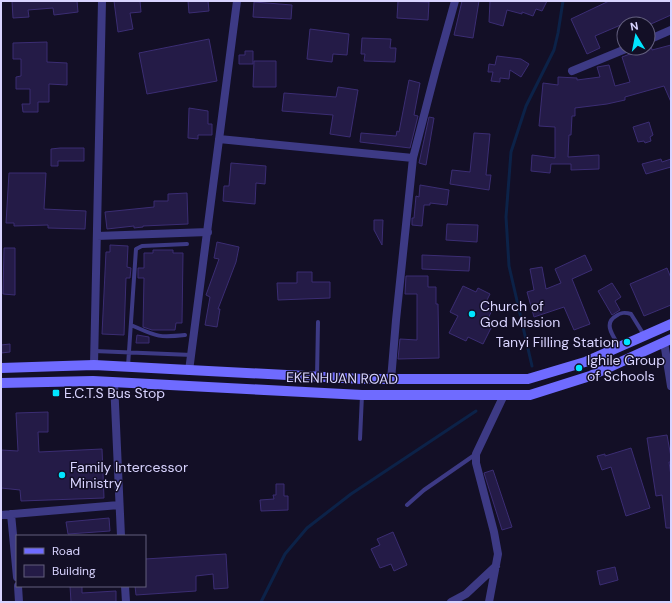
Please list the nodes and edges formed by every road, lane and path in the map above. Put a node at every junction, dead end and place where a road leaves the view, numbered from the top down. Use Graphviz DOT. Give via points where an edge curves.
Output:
graph roads {
  1 [pos="102,1"];
  2 [pos="238,1"];
  3 [pos="455,1"];
  4 [pos="671,30"];
  5 [pos="656,37"];
  6 [pos="616,53"];
  7 [pos="572,71"];
  8 [pos="219,139"];
  9 [pos="413,158"];
  10 [pos="208,232"];
  11 [pos="97,236"];
  12 [pos="187,244"];
  13 [pos="318,322"];
  14 [pos="671,324"];
  15 [pos="130,325"];
  16 [pos="644,334"];
  17 [pos="185,335"];
  18 [pos="667,341"];
  19 [pos="619,346"];
  20 [pos="94,351"];
  21 [pos="129,353"];
  22 [pos="193,355"];
  23 [pos="94,366"];
  24 [pos="1,368"];
  25 [pos="128,368"];
  26 [pos="190,371"];
  27 [pos="317,378"];
  28 [pos="391,380"];
  29 [pos="114,382"];
  30 [pos="1,383"];
  31 [pos="671,386"];
  32 [pos="362,394"];
  33 [pos="504,395"];
  34 [pos="360,439"];
  35 [pos="476,454"];
  36 [pos="119,505"];
  37 [pos="408,505"];
  38 [pos="11,514"];
  39 [pos="1,515"];
  40 [pos="121,535"];
  41 [pos="496,566"];
  42 [pos="16,567"];
  43 [pos="18,587"];
  44 [pos="125,587"];
  45 [pos="19,602"];
  46 [pos="126,602"];
  47 [pos="451,602"];
  48 [pos="489,602"];
  1 -- 11 [label="street"];
  2 -- 8 [label="street"];
  3 -- 9 [label="street"];
  4 -- 5 [label="street"];
  6 -- 7 [label="street"];
  8 -- 9 [label="street"];
  8 -- 10 [label="street"];
  9 -- 28 [label="street"];
  10 -- 11 [label="street"];
  10 -- 22 [label="street"];
  11 -- 20 [label="street"];
  12 -- 15 [label="lane" via="142,246 136,249"];
  13 -- 27 [label="lane"];
  14 -- 16 [label="main road, EKENHUAN ROAD"];
  15 -- 17 [label="lane" via="157,336"];
  15 -- 21 [label="lane"];
  16 -- 19 [label="main road, EKENHUAN ROAD"];
  16 -- 19 [label="lane" via="631,314 621,312 611,319 609,324"];
  18 -- 31 [label="street"];
  18 -- 33 [label="main road, EKENHUAN ROAD" via="590,376 530,394"];
  19 -- 28 [label="main road, EKENHUAN ROAD" via="585,362 528,379"];
  20 -- 21 [label="lane"];
  20 -- 23 [label="street"];
  21 -- 22 [label="lane"];
  21 -- 25 [label="lane"];
  22 -- 26 [label="street"];
  23 -- 24 [label="main road, EKENHUAN ROAD"];
  23 -- 25 [label="main road, EKENHUAN ROAD"];
  25 -- 26 [label="main road, EKENHUAN ROAD"];
  26 -- 27 [label="main road, EKENHUAN ROAD"];
  27 -- 28 [label="main road, EKENHUAN ROAD"];
  29 -- 30 [label="main road, EKENHUAN ROAD"];
  29 -- 32 [label="main road, EKENHUAN ROAD"];
  29 -- 36 [label="street"];
  32 -- 33 [label="main road, EKENHUAN ROAD"];
  32 -- 34 [label="lane"];
  33 -- 35 [label="street"];
  35 -- 37 [label="lane" via="424,490"];
  35 -- 41 [label="street" via="477,471 498,554"];
  36 -- 38 [label="street"];
  36 -- 40 [label="street"];
  38 -- 39 [label="street"];
  38 -- 42 [label="street"];
  41 -- 47 [label="street" via="466,594"];
  41 -- 48 [label="street"];
  43 -- 45 [label="street"];
  44 -- 46 [label="street"];
}
